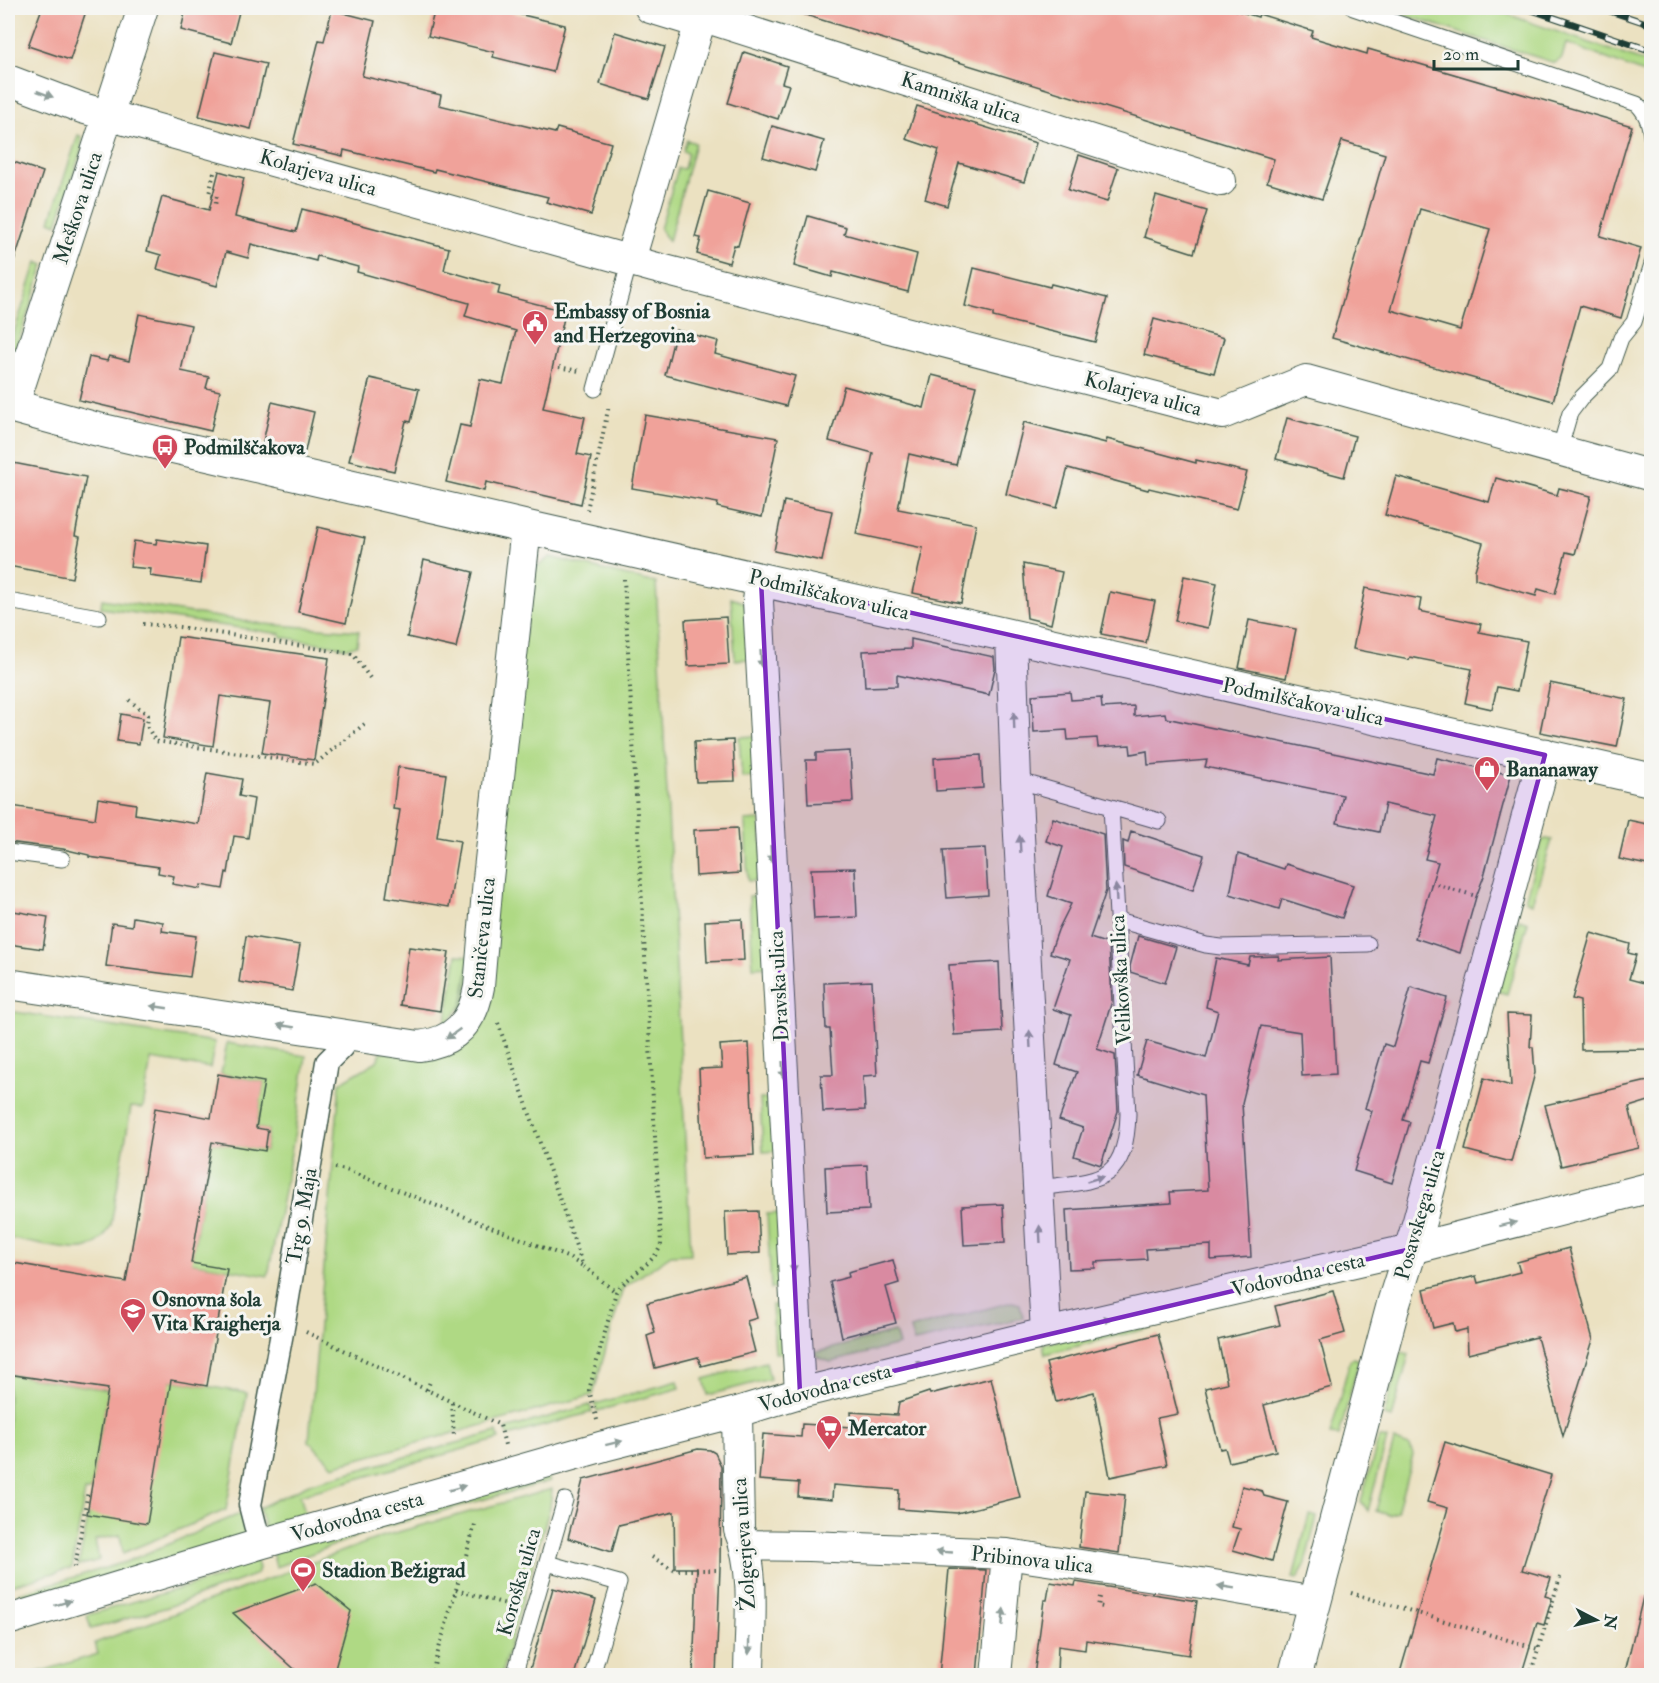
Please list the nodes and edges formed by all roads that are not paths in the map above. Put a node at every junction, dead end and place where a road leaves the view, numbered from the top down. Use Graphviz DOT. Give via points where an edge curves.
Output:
graph roads {
  1 [pos="143,8"];
  2 [pos="650,8"];
  3 [pos="1353,8"];
  4 [pos="701,16"];
  5 [pos="8,80"];
  6 [pos="108,115"];
  7 [pos="1652,143"];
  8 [pos="1221,181"];
  9 [pos="630,260"];
  10 [pos="1652,264"];
  11 [pos="595,389"];
  12 [pos="10,406"];
  13 [pos="1559,451"];
  14 [pos="1652,476"];
  15 [pos="526,527"];
  16 [pos="761,579"];
  17 [pos="8,601"];
  18 [pos="99,617"];
  19 [pos="1011,637"];
  20 [pos="1545,755"];
  21 [pos="1016,780"];
  22 [pos="1652,780"];
  23 [pos="1111,807"];
  24 [pos="1159,821"];
  25 [pos="8,852"];
  26 [pos="62,859"];
  27 [pos="1118,921"];
  28 [pos="1368,944"];
  29 [pos="8,984"];
  30 [pos="344,1034"];
  31 [pos="1652,1187"];
  32 [pos="1038,1188"];
  33 [pos="1411,1249"];
  34 [pos="1046,1333"];
  35 [pos="800,1393"];
  36 [pos="737,1412"];
  37 [pos="565,1500"];
  38 [pos="260,1544"];
  39 [pos="746,1545"];
  40 [pos="1007,1554"];
  41 [pos="547,1563"];
  42 [pos="1315,1602"];
  43 [pos="9,1616"];
  44 [pos="514,1676"];
  45 [pos="592,1676"];
  46 [pos="749,1676"];
  47 [pos="996,1676"];
  48 [pos="1295,1676"];
  1 -- 6 [label="street, Meškova ulica"];
  2 -- 4 [label="street, Kamniška ulica"];
  3 -- 7 [label="lane" via="1637,104 1646,113"];
  4 -- 8 [label="street, Kamniška ulica"];
  4 -- 9 [label="street"];
  5 -- 6 [label="street, Kolarjeva ulica, one-way"];
  6 -- 9 [label="street, Kolarjeva ulica"];
  6 -- 12 [label="street, Meškova ulica"];
  9 -- 11 [label="lane"];
  9 -- 13 [label="street, Kolarjeva ulica" via="1222,414 1306,380"];
  10 -- 13 [label="lane" via="1634,322 1621,338 1610,369 1570,413"];
  12 -- 15 [label="street, Podmilščakova ulica"];
  13 -- 14 [label="street, Kolarjeva ulica"];
  15 -- 16 [label="street, Podmilščakova ulica"];
  15 -- 30 [label="street, Staničeva ulica, one-way" via="474,1008 463,1027 450,1038 419,1046"];
  16 -- 19 [label="street, Podmilščakova ulica"];
  16 -- 35 [label="street, Dravska ulica, one-way" via="758,601"];
  17 -- 18 [label="lane"];
  19 -- 20 [label="street, Podmilščakova ulica"];
  21 -- 19 [label="street, one-way"];
  20 -- 22 [label="street, Podmilščakova ulica"];
  20 -- 33 [label="street, Posavskega ulica"];
  21 -- 23 [label="lane"];
  32 -- 21 [label="street, one-way"];
  23 -- 24 [label="lane"];
  27 -- 23 [label="lane, Velikovška ulica, one-way"];
  25 -- 26 [label="lane"];
  27 -- 28 [label="lane" via="1221,947"];
  32 -- 27 [label="lane, Velikovška ulica, one-way" via="1101,1178 1115,1166 1123,1147 1128,1114"];
  30 -- 29 [label="street, Staničeva ulica, one-way"];
  30 -- 38 [label="street, Trg 9. Maja" via="342,1047 327,1062 250,1505"];
  33 -- 31 [label="street, Vodovodna cesta, one-way"];
  34 -- 32 [label="street, one-way"];
  34 -- 33 [label="street, Vodovodna cesta, one-way"];
  33 -- 42 [label="street, Posavskega ulica"];
  35 -- 34 [label="street, Vodovodna cesta, one-way"];
  35 -- 36 [label="street, Vodovodna cesta"];
  38 -- 36 [label="street, Vodovodna cesta, one-way"];
  36 -- 39 [label="street, Žolgerjeva ulica" via="740,1530"];
  37 -- 41 [label="lane, Koroška ulica"];
  43 -- 38 [label="street, Vodovodna cesta, one-way"];
  40 -- 39 [label="street, Pribinova ulica, one-way"];
  39 -- 46 [label="street, Žolgerjeva ulica, one-way" via="750,1570"];
  42 -- 40 [label="street, Pribinova ulica, one-way"];
  47 -- 40 [label="street, one-way"];
  41 -- 44 [label="lane, Koroška ulica"];
  41 -- 45 [label="lane" via="619,1583"];
  42 -- 48 [label="street, Posavskega ulica"];
}
